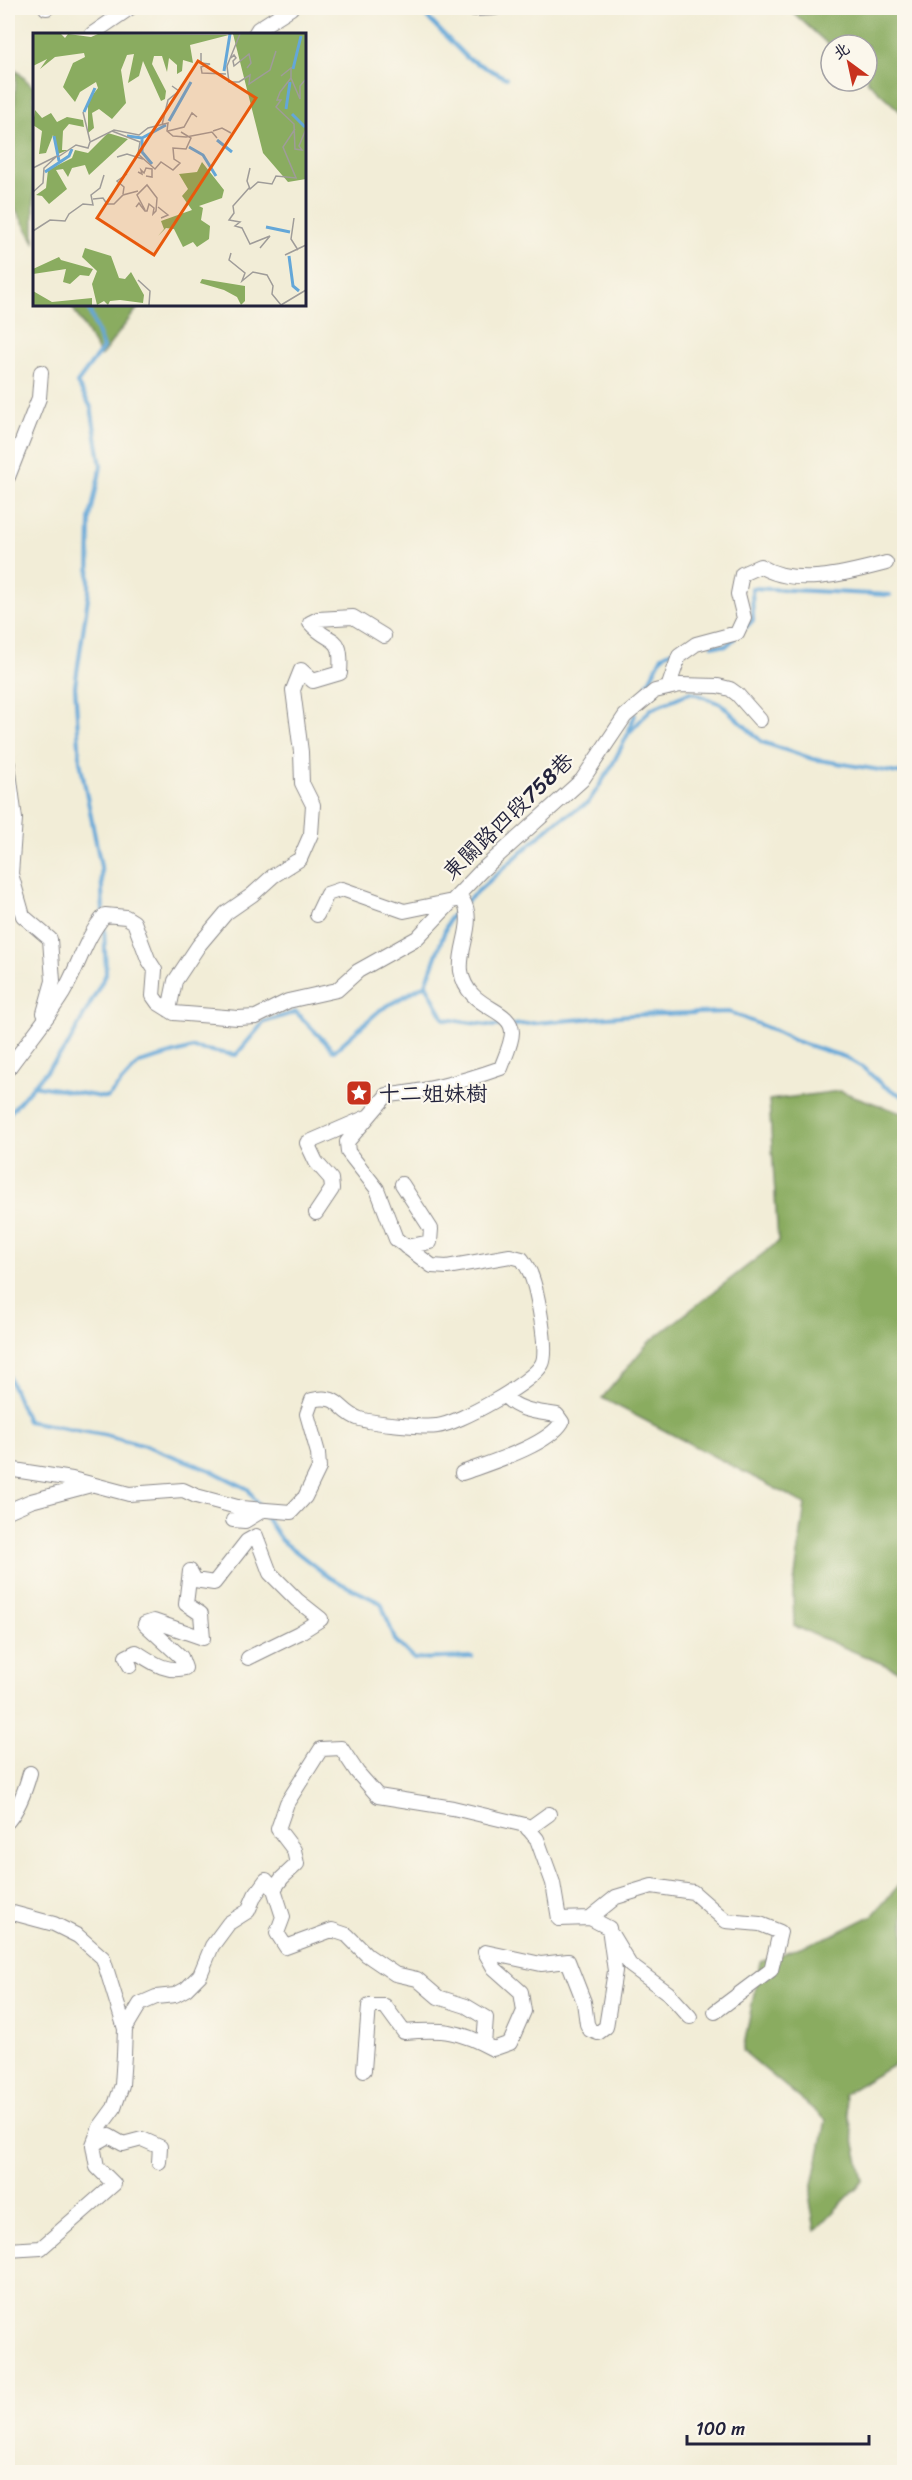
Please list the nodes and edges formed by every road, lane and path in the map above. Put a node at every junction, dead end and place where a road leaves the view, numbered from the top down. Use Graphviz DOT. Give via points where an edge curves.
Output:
graph roads {
  1 [pos="130,8"];
  2 [pos="291,8"];
  3 [pos="469,8"];
  4 [pos="495,8"];
  5 [pos="93,33"];
  6 [pos="256,33"];
  7 [pos="41,372"];
  8 [pos="8,477"];
  9 [pos="886,563"];
  10 [pos="384,636"];
  11 [pos="668,688"];
  12 [pos="760,720"];
  13 [pos="8,764"];
  14 [pos="453,899"];
  15 [pos="317,915"];
  16 [pos="169,1010"];
  17 [pos="41,1023"];
  18 [pos="8,1069"];
  19 [pos="369,1117"];
  20 [pos="402,1184"];
  21 [pos="315,1213"];
  22 [pos="406,1247"];
  23 [pos="505,1396"];
  24 [pos="8,1468"];
  25 [pos="462,1473"];
  26 [pos="93,1485"];
  27 [pos="262,1510"];
  28 [pos="8,1511"];
  29 [pos="233,1520"];
  30 [pos="256,1536"];
  31 [pos="248,1658"];
  32 [pos="130,1666"];
  33 [pos="30,1773"];
  34 [pos="549,1814"];
  35 [pos="8,1821"];
  36 [pos="528,1829"];
  37 [pos="274,1889"];
  38 [pos="8,1915"];
  39 [pos="590,1918"];
  40 [pos="609,1928"];
  41 [pos="715,2012"];
  42 [pos="690,2017"];
  43 [pos="125,2029"];
  44 [pos="484,2044"];
  45 [pos="364,2070"];
  46 [pos="93,2145"];
  47 [pos="159,2162"];
  48 [pos="8,2250"];
  1 -- 5 [label="street"];
  2 -- 6 [label="street"];
  3 -- 4 [label="street"];
  7 -- 8 [label="street" via="39,398"];
  9 -- 11 [label="street" via="832,576 772,573 760,566 742,574 738,594 744,618 737,633 696,644 679,656"];
  10 -- 16 [label="street" via="353,617 310,623 318,632 333,638 342,652 340,673 313,681 301,670 293,690 302,783 313,805 311,834 300,858 226,914 199,945 175,981"];
  11 -- 12 [label="street, 東關路四段758巷" via="680,685 729,689"];
  11 -- 14 [label="street, 東關路四段758巷" via="656,691 625,716 582,780"];
  13 -- 17 [label="street" via="15,819 11,874 23,916 50,939 53,981"];
  14 -- 15 [label="street, 東關路四段758巷" via="404,910 342,889 327,894"];
  14 -- 16 [label="street, 東關路四段758巷" via="417,938 358,971 337,990 288,1001 256,1017"];
  14 -- 19 [label="street, 東關路四段758巷" via="462,899 468,909 461,970 467,987 485,1007 504,1014 511,1025 512,1035 501,1068 414,1093 387,1095"];
  16 -- 17 [label="street" via="153,996 155,969 134,922 126,917 101,919 63,994"];
  17 -- 18 [label="street"];
  19 -- 21 [label="street" via="307,1143 316,1162 331,1179 332,1189"];
  19 -- 22 [label="street, 東關路四段758巷" via="347,1142 348,1152 378,1189 396,1239"];
  20 -- 22 [label="street" via="431,1229 430,1242"];
  22 -- 23 [label="street, 東關路四段758巷" via="432,1266 510,1256 522,1259 531,1274 541,1321 543,1364"];
  23 -- 25 [label="street" via="510,1403 557,1415 562,1422 557,1430 535,1444"];
  23 -- 27 [label="street, 東關路四段758巷" via="438,1426 368,1421 357,1418 336,1400 312,1400 307,1414 319,1468 305,1497 291,1512"];
  24 -- 26 [label="street, 東關路四段758巷"];
  26 -- 27 [label="street, 東關路四段758巷" via="129,1494 183,1490"];
  26 -- 28 [label="street"];
  27 -- 29 [label="street" via="245,1521"];
  27 -- 30 [label="street"];
  30 -- 31 [label="street" via="270,1573 321,1619"];
  30 -- 32 [label="street" via="247,1541 214,1583 195,1580 190,1571 186,1604 201,1614 202,1638 154,1621 145,1624 181,1656 185,1668 159,1666 136,1653 126,1657"];
  33 -- 35 [label="street"];
  34 -- 36 [label="street"];
  36 -- 37 [label="street" via="525,1825 453,1808 378,1796 341,1748 321,1749 287,1803 278,1829 294,1850 297,1864"];
  36 -- 39 [label="street" via="537,1839 553,1883 559,1919"];
  37 -- 43 [label="street" via="267,1880 248,1911 229,1923 212,1946 200,1975 186,1989 140,2004"];
  37 -- 44 [label="street" via="283,1917 277,1933 286,1947 332,1930 347,1935 395,1974 417,1979 438,1997 486,2018"];
  38 -- 43 [label="street" via="54,1924 78,1936 103,1958"];
  39 -- 40 [label="street"];
  39 -- 41 [label="street" via="616,1897 652,1886 693,1892 726,1922 760,1924 780,1932 771,1970"];
  40 -- 42 [label="street" via="630,1965 668,1993"];
  40 -- 44 [label="street" via="615,1971 606,2027 598,2033 590,2030 585,2002 568,1962 541,1964 485,1952 494,1968 521,1992 524,2011 510,2043 493,2049"];
  43 -- 46 [label="street" via="122,2085"];
  44 -- 45 [label="street" via="469,2035 439,2029 404,2032 385,2006 369,2006"];
  46 -- 47 [label="street" via="109,2136 123,2144 142,2139 160,2147"];
  46 -- 48 [label="street" via="97,2167 114,2184 41,2248"];
}
